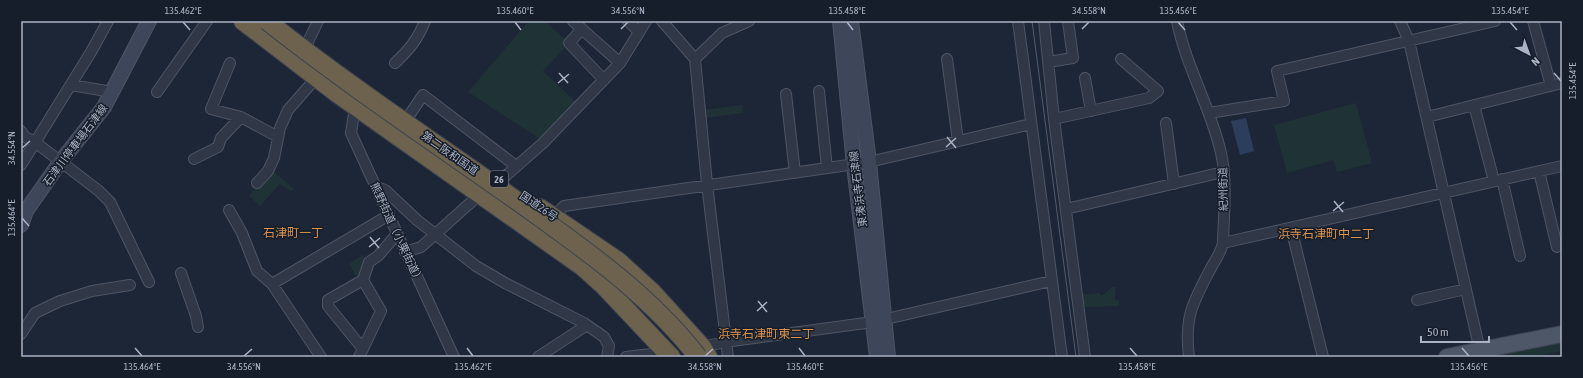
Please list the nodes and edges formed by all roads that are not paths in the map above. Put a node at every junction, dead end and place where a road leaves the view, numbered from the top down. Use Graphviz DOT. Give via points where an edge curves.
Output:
graph roads {
  1 [pos="108,21"];
  2 [pos="149,21"];
  3 [pos="207,21"];
  4 [pos="235,21"];
  5 [pos="243,21"];
  6 [pos="253,21"];
  7 [pos="272,21"];
  8 [pos="318,21"];
  9 [pos="425,21"];
  10 [pos="573,21"];
  11 [pos="628,21"];
  12 [pos="646,21"];
  13 [pos="662,21"];
  14 [pos="749,21"];
  15 [pos="840,21"];
  16 [pos="851,21"];
  17 [pos="1018,21"];
  18 [pos="1044,21"];
  19 [pos="1068,21"];
  20 [pos="1178,21"];
  21 [pos="1400,21"];
  22 [pos="1495,21"];
  23 [pos="1533,21"];
  24 [pos="265,29"];
  25 [pos="582,29"];
  26 [pos="639,32"];
  27 [pos="1409,41"];
  28 [pos="306,46"];
  29 [pos="695,59"];
  30 [pos="947,59"];
  31 [pos="1121,59"];
  32 [pos="1048,62"];
  33 [pos="230,63"];
  34 [pos="395,63"];
  35 [pos="620,63"];
  36 [pos="316,78"];
  37 [pos="1085,78"];
  38 [pos="604,80"];
  39 [pos="1562,83"];
  40 [pos="71,85"];
  41 [pos="1551,86"];
  42 [pos="819,91"];
  43 [pos="112,92"];
  44 [pos="157,92"];
  45 [pos="786,94"];
  46 [pos="1474,105"];
  47 [pos="356,107"];
  48 [pos="1091,112"];
  49 [pos="1209,113"];
  50 [pos="241,117"];
  51 [pos="408,117"];
  52 [pos="1427,117"];
  53 [pos="1054,119"];
  54 [pos="1166,123"];
  55 [pos="1031,124"];
  56 [pos="21,131"];
  57 [pos="278,137"];
  58 [pos="958,141"];
  59 [pos="35,142"];
  60 [pos="194,159"];
  61 [pos="60,161"];
  62 [pos="869,162"];
  63 [pos="21,165"];
  64 [pos="854,165"];
  65 [pos="516,166"];
  66 [pos="1562,166"];
  67 [pos="826,168"];
  68 [pos="1539,171"];
  69 [pos="1223,172"];
  70 [pos="795,173"];
  71 [pos="501,180"];
  72 [pos="1498,180"];
  73 [pos="257,184"];
  74 [pos="707,184"];
  75 [pos="1174,184"];
  76 [pos="376,187"];
  77 [pos="1444,193"];
  78 [pos="479,195"];
  79 [pos="1066,209"];
  80 [pos="229,210"];
  81 [pos="389,215"];
  82 [pos="554,216"];
  83 [pos="21,225"];
  84 [pos="1291,228"];
  85 [pos="397,234"];
  86 [pos="436,235"];
  87 [pos="1223,243"];
  88 [pos="1557,247"];
  89 [pos="405,252"];
  90 [pos="1520,256"];
  91 [pos="181,274"];
  92 [pos="363,280"];
  93 [pos="1051,281"];
  94 [pos="149,282"];
  95 [pos="272,284"];
  96 [pos="130,285"];
  97 [pos="1466,289"];
  98 [pos="1417,300"];
  99 [pos="879,320"];
  100 [pos="587,325"];
  101 [pos="198,326"];
  102 [pos="21,334"];
  103 [pos="1562,334"];
  104 [pos="725,342"];
  105 [pos="361,353"];
  106 [pos="1481,353"];
  107 [pos="659,354"];
  108 [pos="702,354"];
  109 [pos="321,357"];
  110 [pos="454,357"];
  111 [pos="538,357"];
  112 [pos="607,357"];
  113 [pos="626,357"];
  114 [pos="683,357"];
  115 [pos="728,357"];
  116 [pos="877,357"];
  117 [pos="888,357"];
  118 [pos="1062,357"];
  119 [pos="1085,357"];
  120 [pos="1189,357"];
  121 [pos="1323,357"];
  122 [pos="1447,357"];
  1 -- 40 [label="street"];
  2 -- 43 [label="street, 石津川停車場石津線"];
  3 -- 44 [label="street"];
  4 -- 24 [label="highway"];
  5 -- 24 [label="highway, 26"];
  6 -- 114 [label="highway, 第二阪和国道 / 26" via="314,69 607,278 662,330"];
  7 -- 28 [label="highway, 国道26号 / 26"];
  8 -- 28 [label="street"];
  9 -- 34 [label="street" via="411,48"];
  10 -- 25 [label="street"];
  11 -- 26 [label="street"];
  12 -- 26 [label="street"];
  13 -- 29 [label="street"];
  14 -- 29 [label="street" via="722,33"];
  15 -- 64 [label="street, 東湊浜寺石津線"];
  16 -- 62 [label="street, 東湊浜寺石津線"];
  17 -- 55 [label="street"];
  18 -- 32 [label="street"];
  19 -- 32 [label="street" via="1073,58"];
  20 -- 49 [label="street, 紀州街道" via="1185,52"];
  21 -- 27 [label="street"];
  22 -- 27 [label="street"];
  23 -- 41 [label="street"];
  24 -- 36 [label="highway, 26"];
  24 -- 108 [label="highway, 第二阪和国道 / 26, bridge" via="371,98 611,269"];
  25 -- 35 [label="street"];
  25 -- 38 [label="street" via="569,43"];
  26 -- 35 [label="street"];
  27 -- 49 [label="street" via="1277,71 1284,101"];
  27 -- 52 [label="street"];
  28 -- 51 [label="highway, 国道26号 / 26"];
  29 -- 74 [label="street"];
  30 -- 58 [label="street"];
  31 -- 48 [label="street" via="1158,91 1149,98"];
  32 -- 53 [label="street"];
  33 -- 50 [label="street" via="211,108"];
  35 -- 38 [label="street"];
  36 -- 47 [label="highway, 26"];
  36 -- 57 [label="street" via="288,110"];
  37 -- 48 [label="street"];
  38 -- 65 [label="street" via="565,122"];
  39 -- 41 [label="street"];
  40 -- 43 [label="street"];
  40 -- 59 [label="street"];
  41 -- 46 [label="street"];
  42 -- 67 [label="street"];
  43 -- 61 [label="street, 石津川停車場石津線" via="104,106"];
  45 -- 70 [label="street"];
  46 -- 52 [label="street"];
  46 -- 72 [label="street"];
  47 -- 76 [label="street, 熊野街道（小栗街道）" via="352,133"];
  47 -- 78 [label="highway, 26"];
  48 -- 53 [label="street"];
  49 -- 69 [label="street, 紀州街道" via="1221,154"];
  50 -- 57 [label="street"];
  50 -- 60 [label="street" via="221,138 218,147"];
  51 -- 65 [label="street" via="423,95"];
  51 -- 71 [label="highway, 国道26号 / 26"];
  52 -- 77 [label="street"];
  53 -- 79 [label="street"];
  54 -- 75 [label="street"];
  55 -- 58 [label="street"];
  55 -- 93 [label="street"];
  56 -- 59 [label="street" via="25,137"];
  57 -- 73 [label="street" via="274,158 268,171"];
  58 -- 62 [label="street"];
  59 -- 61 [label="street"];
  59 -- 63 [label="street"];
  61 -- 83 [label="street, 石津川停車場石津線" via="26,211"];
  61 -- 94 [label="street" via="110,202"];
  62 -- 64 [label="street"];
  62 -- 99 [label="street, 東湊浜寺石津線"];
  64 -- 67 [label="street"];
  64 -- 99 [label="street, 東湊浜寺石津線"];
  65 -- 71 [label="street"];
  66 -- 68 [label="street"];
  67 -- 70 [label="street"];
  68 -- 72 [label="street"];
  68 -- 88 [label="street"];
  69 -- 75 [label="street"];
  69 -- 87 [label="street, 紀州街道"];
  70 -- 74 [label="street"];
  71 -- 78 [label="street"];
  71 -- 82 [label="highway, 国道26号 / 26"];
  72 -- 77 [label="street"];
  72 -- 90 [label="street"];
  74 -- 82 [label="street" via="564,206"];
  74 -- 104 [label="street"];
  75 -- 79 [label="street"];
  76 -- 81 [label="street, 熊野街道（小栗街道）"];
  76 -- 86 [label="street" via="385,190"];
  77 -- 84 [label="street"];
  77 -- 97 [label="street"];
  78 -- 86 [label="street"];
  78 -- 107 [label="highway, 26" via="582,267 603,285"];
  79 -- 119 [label="street"];
  80 -- 95 [label="street" via="242,233 257,271"];
  81 -- 85 [label="street, 熊野街道（小栗街道）"];
  81 -- 95 [label="street"];
  82 -- 108 [label="highway, 国道26号 / 26" via="618,261 653,293"];
  84 -- 87 [label="street"];
  84 -- 121 [label="street"];
  85 -- 89 [label="street, 熊野街道（小栗街道）"];
  85 -- 92 [label="street" via="378,256 369,262"];
  86 -- 89 [label="street" via="421,247"];
  86 -- 100 [label="street" via="482,269"];
  87 -- 120 [label="street, 紀州街道" via="1193,302 1188,318"];
  89 -- 110 [label="street, 熊野街道（小栗街道）"];
  91 -- 101 [label="street"];
  92 -- 105 [label="street" via="381,312"];
  92 -- 105 [label="street" via="328,300 328,306"];
  93 -- 99 [label="street"];
  93 -- 118 [label="street"];
  95 -- 109 [label="street"];
  96 -- 102 [label="street" via="92,291 60,301 35,314"];
  97 -- 98 [label="street"];
  97 -- 106 [label="street"];
  99 -- 104 [label="street"];
  99 -- 116 [label="street, 東湊浜寺石津線"];
  99 -- 117 [label="street, 東湊浜寺石津線"];
  100 -- 111 [label="street"];
  100 -- 112 [label="street" via="604,337 609,346"];
  103 -- 106 [label="main road"];
  104 -- 108 [label="street"];
  104 -- 115 [label="street"];
  106 -- 122 [label="main road"];
  107 -- 113 [label="street"];
}
